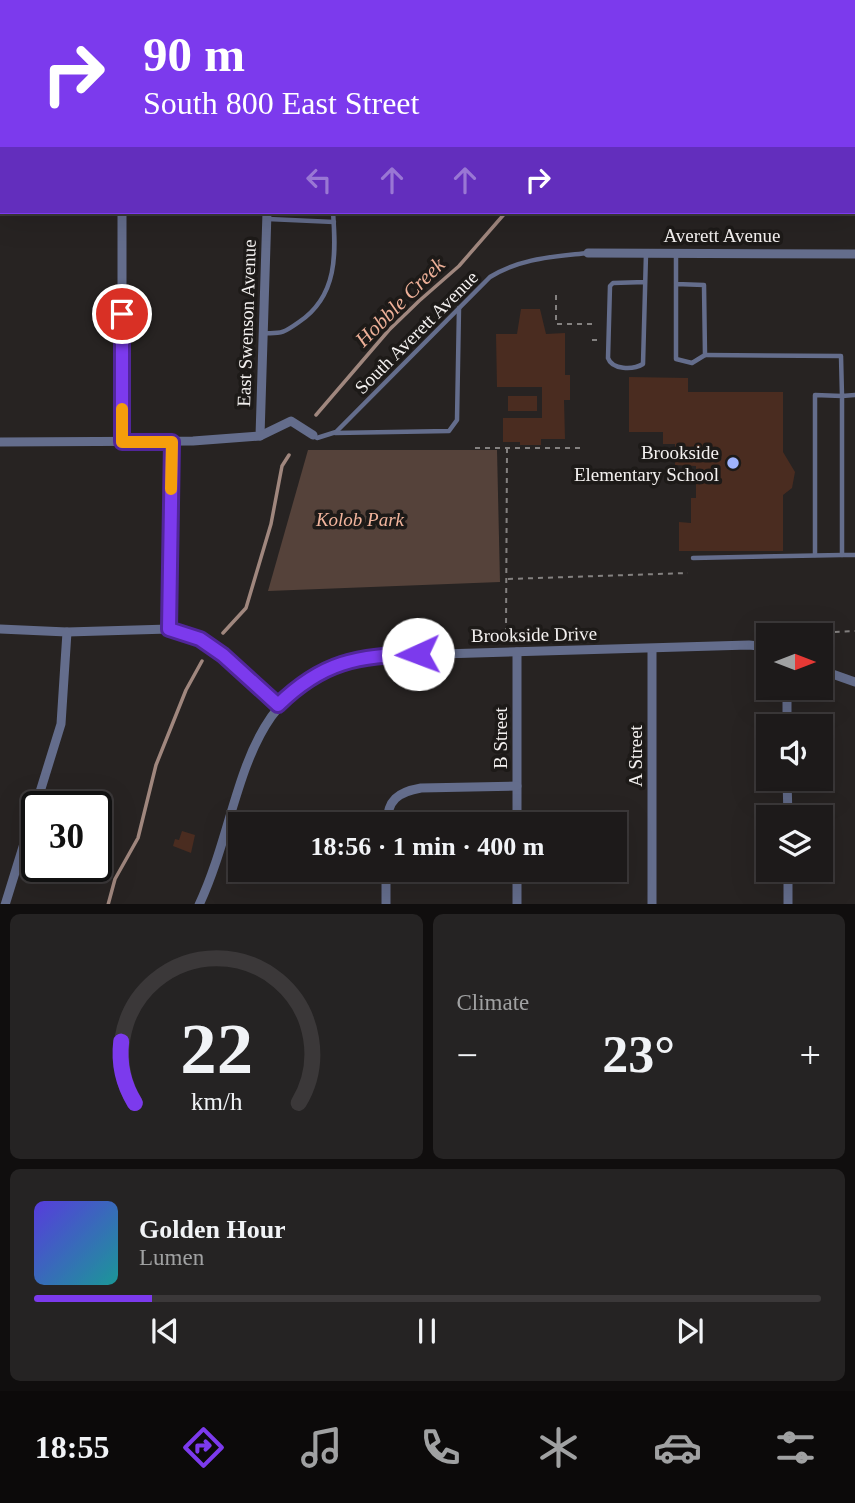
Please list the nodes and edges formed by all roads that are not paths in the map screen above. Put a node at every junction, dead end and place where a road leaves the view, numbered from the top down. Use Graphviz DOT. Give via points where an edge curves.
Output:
graph roads {
  1 [pos="121,214"];
  2 [pos="333,214"];
  3 [pos="267,215"];
  4 [pos="334,222"];
  5 [pos="588,253"];
  6 [pos="646,253"];
  7 [pos="676,253"];
  8 [pos="855,254"];
  9 [pos="645,282"];
  10 [pos="676,284"];
  11 [pos="459,307"];
  12 [pos="263,333"];
  13 [pos="705,355"];
  14 [pos="855,395"];
  15 [pos="842,396"];
  16 [pos="334,433"];
  17 [pos="313,435"];
  18 [pos="260,436"];
  19 [pos="0,442"];
  20 [pos="122,442"];
  21 [pos="172,442"];
  22 [pos="815,555"];
  23 [pos="842,555"];
  24 [pos="855,555"];
  25 [pos="693,558"];
  26 [pos="0,629"];
  27 [pos="169,629"];
  28 [pos="67,632"];
  29 [pos="756,646"];
  30 [pos="652,649"];
  31 [pos="517,652"];
  32 [pos="833,674"];
  33 [pos="855,682"];
  34 [pos="278,705"];
  35 [pos="517,786"];
  36 [pos="387,812"];
  37 [pos="517,812"];
  38 [pos="386,882"];
  39 [pos="517,882"];
  40 [pos="788,882"];
  41 [pos="5,904"];
  42 [pos="199,904"];
  43 [pos="386,904"];
  44 [pos="517,904"];
  45 [pos="652,904"];
  46 [pos="788,904"];
  1 -- 20 [label="street"];
  2 -- 4 [label="lane"];
  3 -- 4 [label="lane"];
  3 -- 12 [label="street, East Swenson Avenue"];
  4 -- 12 [label="lane" via="334,266 320,303 281,334"];
  5 -- 6 [label="street, Averett Avenue"];
  5 -- 11 [label="lane, South Averett Avenue" via="518,263 490,277"];
  6 -- 7 [label="street, Averett Avenue"];
  6 -- 9 [label="lane"];
  7 -- 8 [label="street, Averett Avenue"];
  7 -- 10 [label="lane"];
  9 -- 9 [label="lane" via="643,365 614,367 608,358 610,286"];
  10 -- 13 [label="lane" via="704,285"];
  10 -- 13 [label="lane" via="676,359 692,363"];
  11 -- 16 [label="lane, South Averett Avenue"];
  11 -- 16 [label="lane" via="454,427 449,431"];
  12 -- 18 [label="street, East Swenson Avenue"];
  13 -- 15 [label="lane" via="841,356"];
  14 -- 15 [label="lane"];
  15 -- 22 [label="lane" via="815,395"];
  15 -- 23 [label="lane"];
  16 -- 17 [label="lane"];
  17 -- 18 [label="street" via="291,421"];
  18 -- 21 [label="street"];
  19 -- 20 [label="street"];
  20 -- 21 [label="street"];
  21 -- 27 [label="street"];
  22 -- 23 [label="lane"];
  22 -- 25 [label="lane"];
  23 -- 24 [label="lane"];
  26 -- 28 [label="street"];
  27 -- 28 [label="street"];
  27 -- 34 [label="street" via="212,647"];
  28 -- 41 [label="street" via="61,724"];
  29 -- 30 [label="street, Brookside Drive"];
  30 -- 31 [label="street, Brookside Drive"];
  30 -- 45 [label="street, A Street"];
  31 -- 34 [label="street, Brookside Drive" via="361,658 320,673"];
  31 -- 35 [label="street, B Street"];
  32 -- 33 [label="street"];
  34 -- 42 [label="street, Brookside Drive" via="255,744"];
  35 -- 36 [label="street" via="407,790"];
  35 -- 37 [label="street, B Street"];
  38 -- 43 [label="street"];
  39 -- 44 [label="street"];
  40 -- 46 [label="street"];
}
